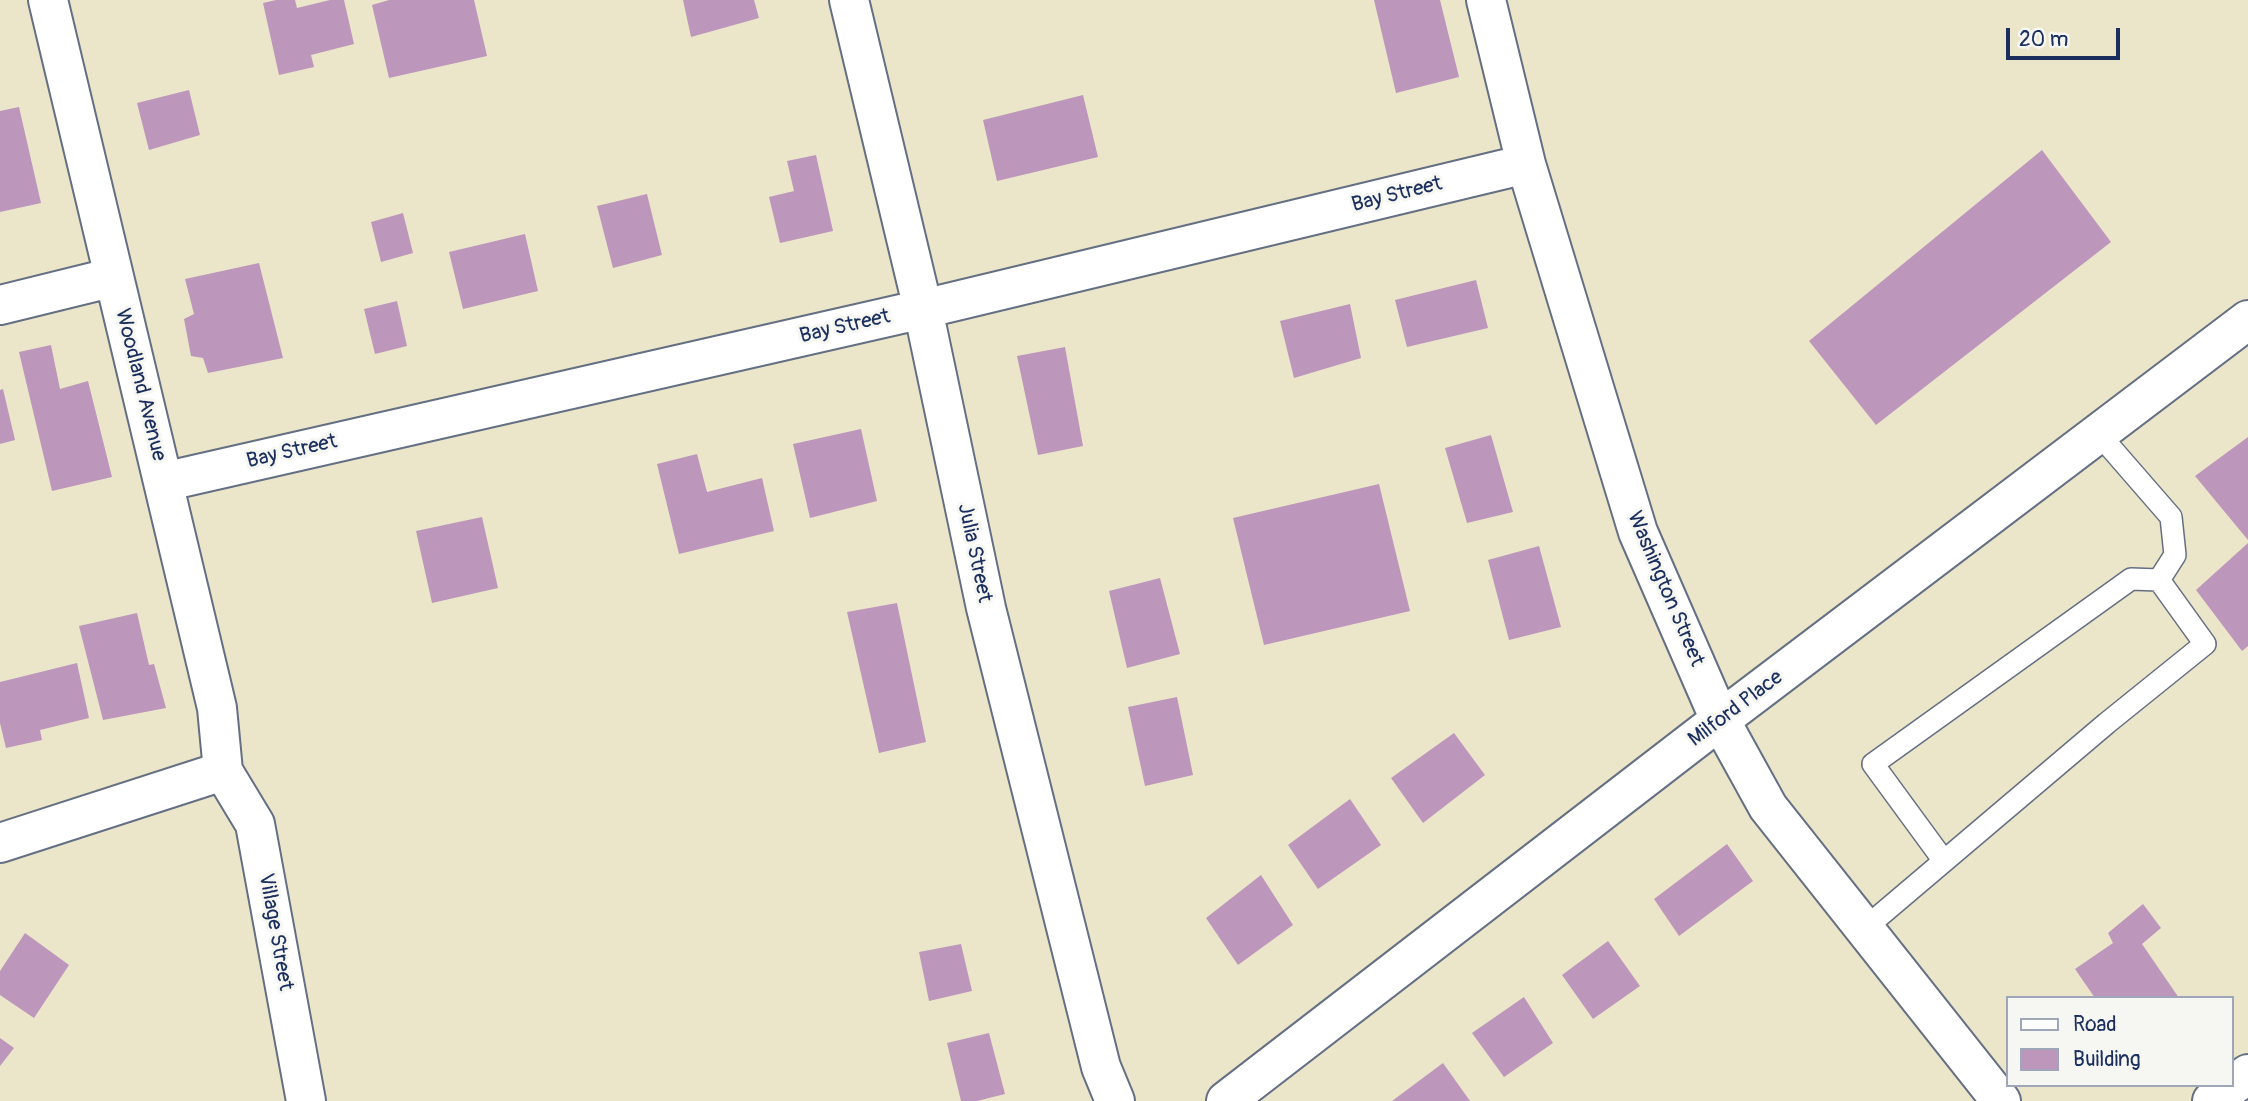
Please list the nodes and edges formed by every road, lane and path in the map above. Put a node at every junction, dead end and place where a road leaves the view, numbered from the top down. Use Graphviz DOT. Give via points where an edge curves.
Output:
graph roads {
  1 [pos="48,0"];
  2 [pos="849,0"];
  3 [pos="1486,0"];
  4 [pos="1525,164"];
  5 [pos="114,277"];
  6 [pos="0,305"];
  7 [pos="923,309"];
  8 [pos="2248,320"];
  9 [pos="2098,433"];
  10 [pos="163,482"];
  11 [pos="2158,579"];
  12 [pos="1720,720"];
  13 [pos="223,771"];
  14 [pos="0,843"];
  15 [pos="1944,862"];
  16 [pos="1864,929"];
  17 [pos="2231,1087"];
  18 [pos="306,1101"];
  19 [pos="1115,1101"];
  20 [pos="1226,1101"];
  21 [pos="2001,1101"];
  22 [pos="2212,1101"];
  1 -- 5 [label="street, Woodland Avenue"];
  2 -- 7 [label="street, Julia Street"];
  3 -- 4 [label="street, Washington Street"];
  4 -- 7 [label="street, Bay Street"];
  4 -- 12 [label="street, Washington Street" via="1638,532"];
  5 -- 6 [label="street"];
  5 -- 10 [label="street, Woodland Avenue"];
  7 -- 10 [label="street, Bay Street"];
  7 -- 19 [label="street, Julia Street" via="986,608 1101,1067"];
  8 -- 9 [label="street, Milford Place"];
  9 -- 11 [label="lane" via="2171,517 2175,555"];
  9 -- 12 [label="street, Milford Place"];
  10 -- 13 [label="street, Woodland Avenue" via="217,709"];
  11 -- 15 [label="lane" via="2205,644"];
  11 -- 15 [label="lane" via="2131,579 1873,764"];
  12 -- 16 [label="street, Washington Street" via="1768,807"];
  12 -- 20 [label="street, Milford Place"];
  13 -- 14 [label="street"];
  13 -- 18 [label="street, Village Street" via="255,824"];
  15 -- 16 [label="lane"];
  16 -- 21 [label="street, Washington Street"];
  17 -- 22 [label="street"];
}
